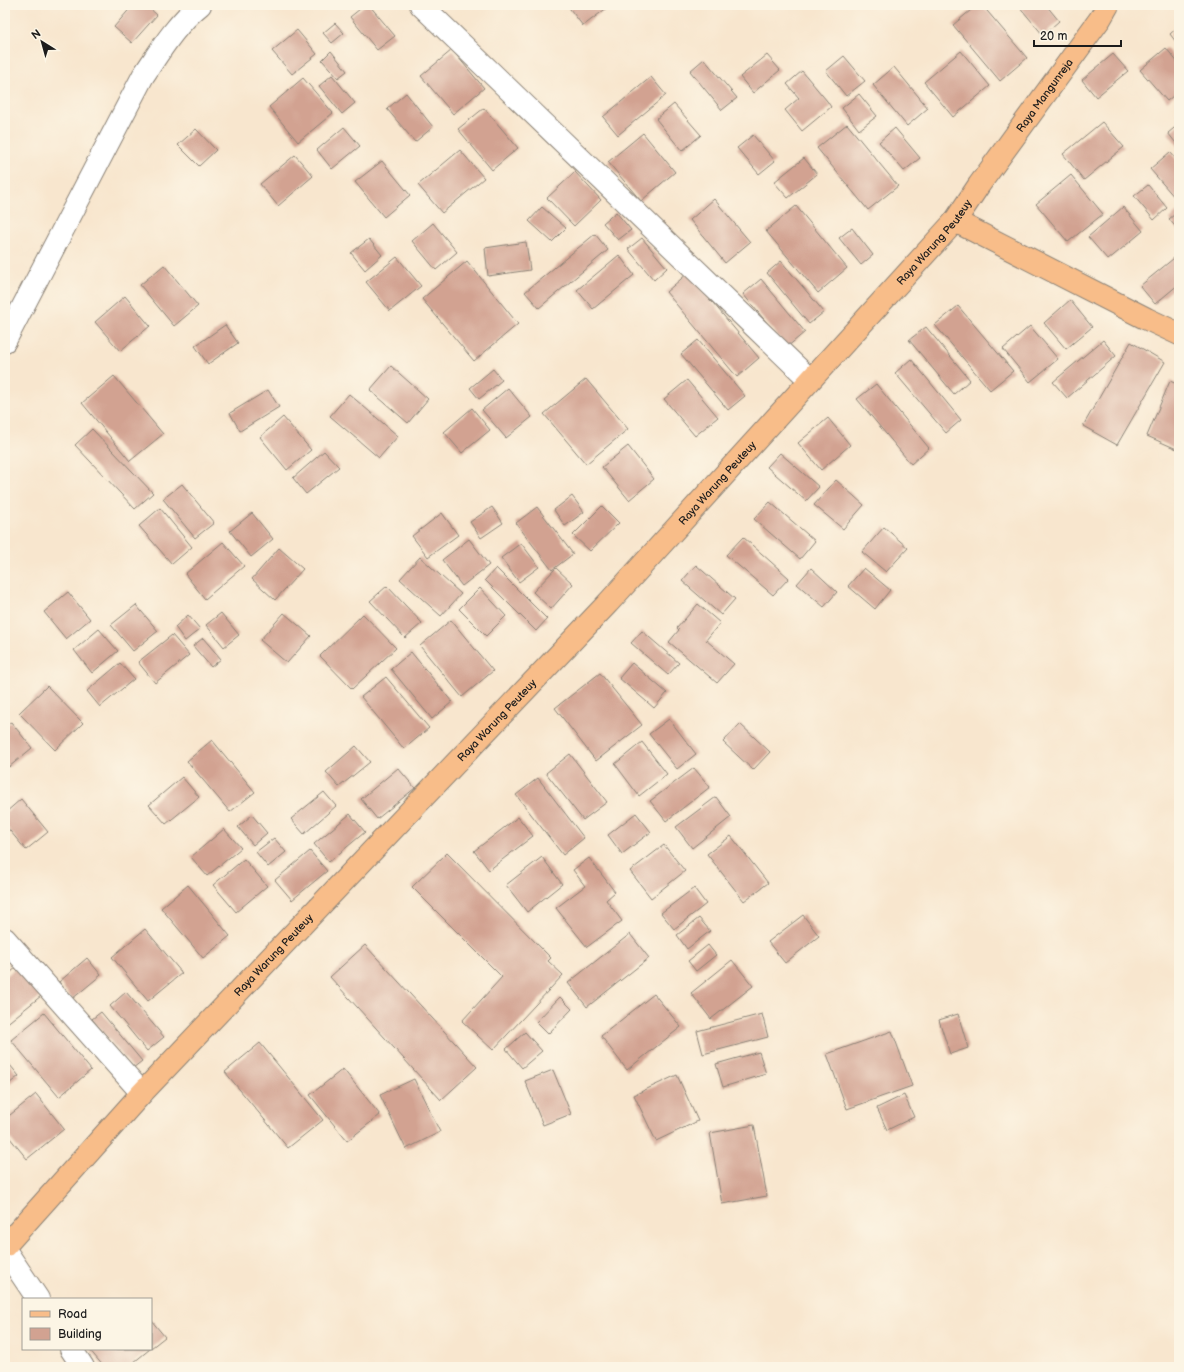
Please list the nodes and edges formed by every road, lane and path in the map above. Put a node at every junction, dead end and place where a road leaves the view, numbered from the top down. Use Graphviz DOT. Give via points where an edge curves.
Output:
graph roads {
  1 [pos="200,5"];
  2 [pos="421,5"];
  3 [pos="1108,5"];
  4 [pos="979,185"];
  5 [pos="955,221"];
  6 [pos="1179,334"];
  7 [pos="5,341"];
  8 [pos="810,380"];
  9 [pos="5,938"];
  10 [pos="142,1093"];
  11 [pos="5,1248"];
  12 [pos="37,1298"];
  13 [pos="72,1350"];
  14 [pos="83,1367"];
  1 -- 7 [label="street" via="165,43 143,76"];
  2 -- 8 [label="street"];
  3 -- 4 [label="main road, Raya Mangunreja"];
  4 -- 5 [label="main road, Raya Warung Peuteuy"];
  5 -- 6 [label="main road"];
  5 -- 8 [label="main road, Raya Warung Peuteuy"];
  8 -- 10 [label="main road, Raya Warung Peuteuy" via="608,603"];
  9 -- 10 [label="street"];
  10 -- 11 [label="main road, Raya Warung Peuteuy"];
  11 -- 12 [label="street"];
  13 -- 14 [label="street"];
}
